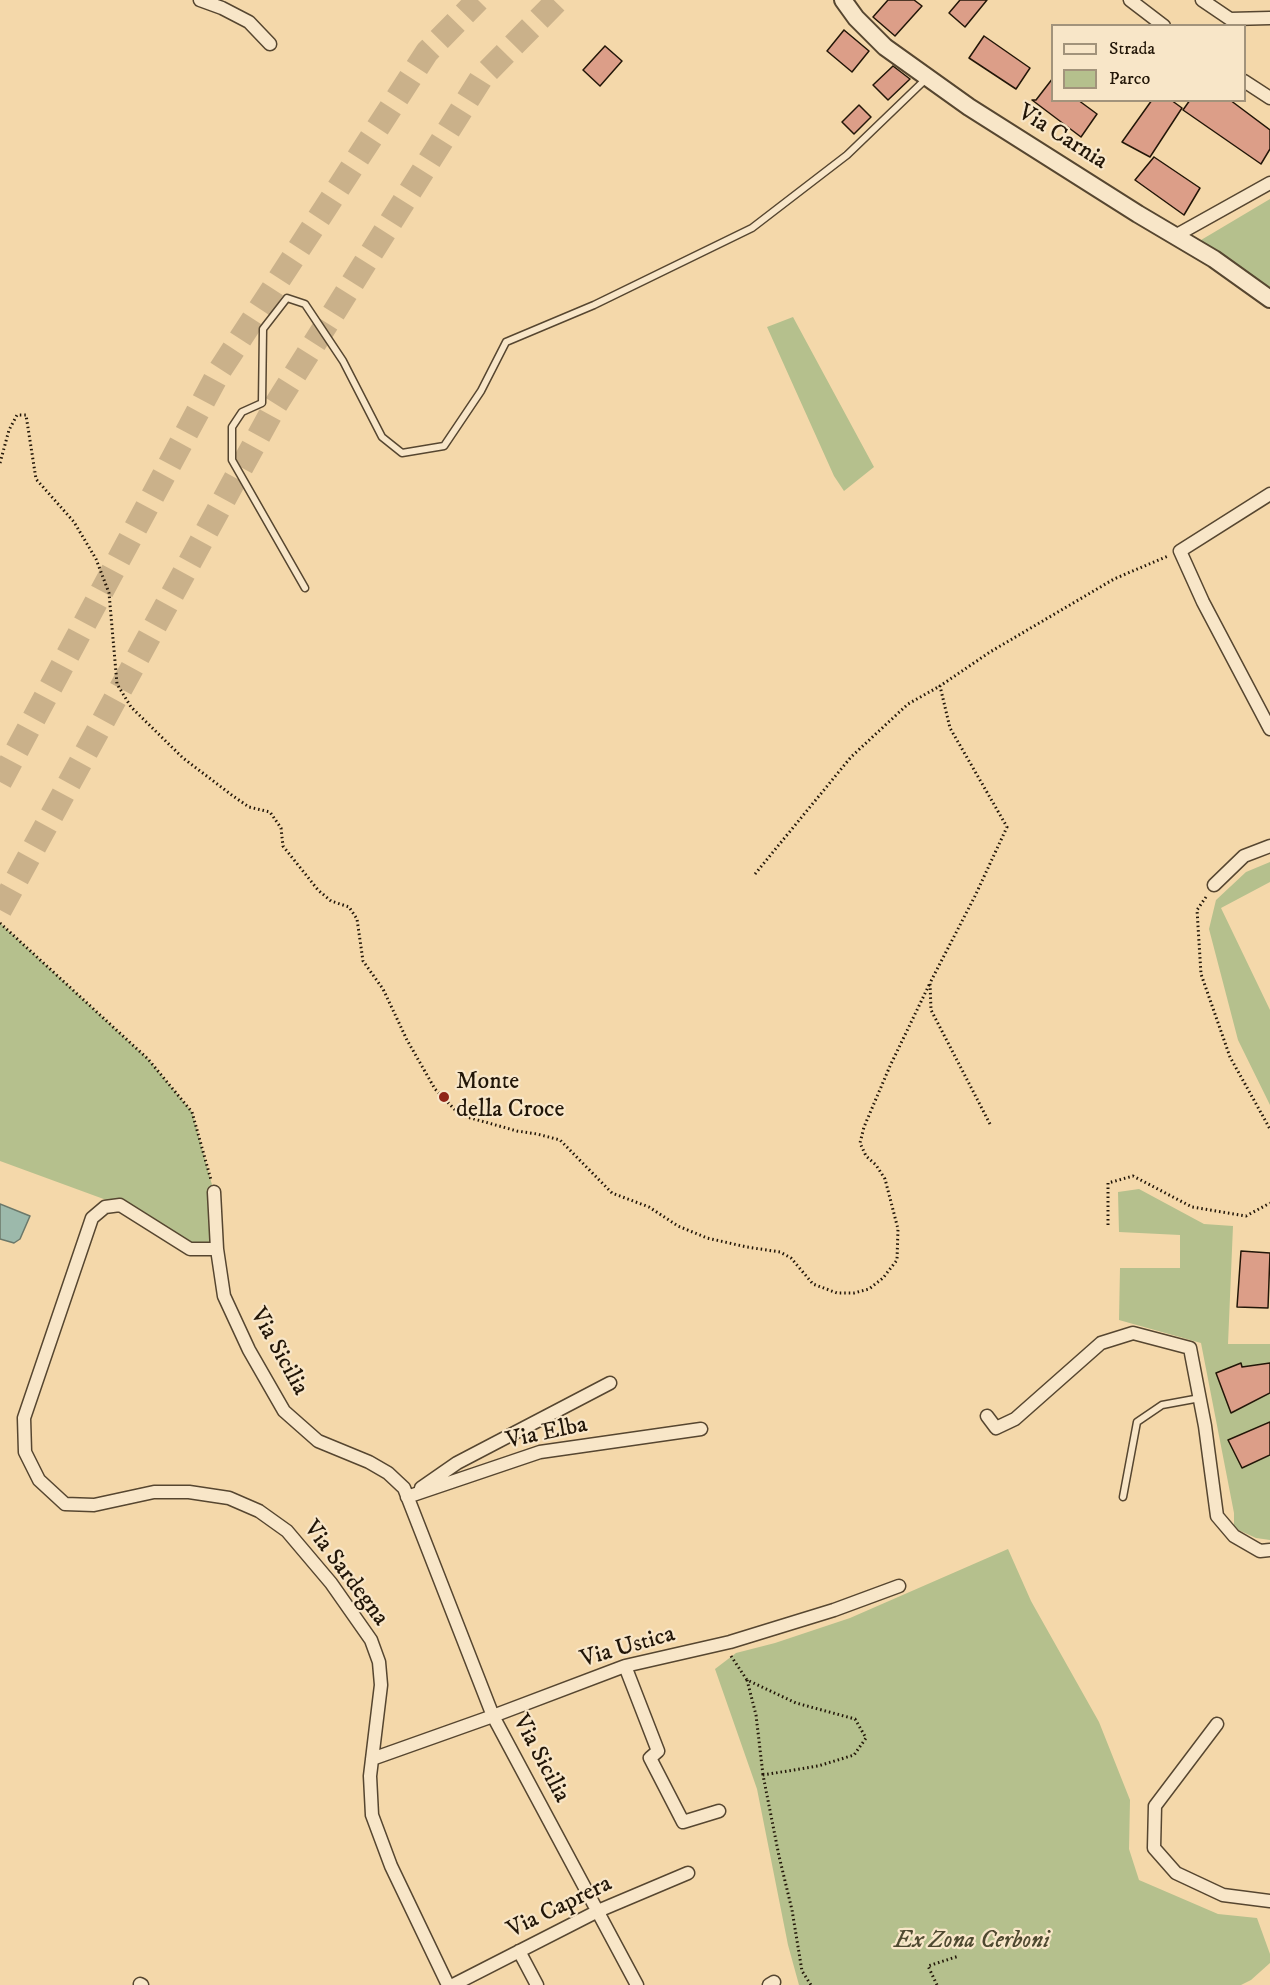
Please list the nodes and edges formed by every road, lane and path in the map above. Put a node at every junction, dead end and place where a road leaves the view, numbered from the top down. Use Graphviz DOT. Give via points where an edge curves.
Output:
graph roads {
  1 [pos="200,0"];
  2 [pos="843,0"];
  3 [pos="1130,0"];
  4 [pos="1202,0"];
  5 [pos="1270,18"];
  6 [pos="1161,24"];
  7 [pos="270,45"];
  8 [pos="928,78"];
  9 [pos="1246,82"];
  10 [pos="1270,98"];
  11 [pos="1270,183"];
  12 [pos="1175,236"];
  13 [pos="1270,299"];
  14 [pos="0,464"];
  15 [pos="1270,494"];
  16 [pos="1180,551"];
  17 [pos="305,588"];
  18 [pos="940,686"];
  19 [pos="1270,729"];
  20 [pos="1270,846"];
  21 [pos="755,874"];
  22 [pos="1214,885"];
  23 [pos="0,923"];
  24 [pos="930,983"];
  25 [pos="990,1124"];
  26 [pos="1270,1129"];
  27 [pos="214,1192"];
  28 [pos="1270,1203"];
  29 [pos="1108,1225"];
  30 [pos="217,1249"];
  31 [pos="610,1383"];
  32 [pos="1200,1398"];
  33 [pos="987,1416"];
  34 [pos="701,1430"];
  35 [pos="407,1497"];
  36 [pos="1123,1497"];
  37 [pos="1270,1550"];
  38 [pos="899,1586"];
  39 [pos="730,1642"];
  40 [pos="625,1666"];
  41 [pos="747,1680"];
  42 [pos="493,1716"];
  43 [pos="1217,1724"];
  44 [pos="372,1759"];
  45 [pos="763,1775"];
  46 [pos="719,1811"];
  47 [pos="688,1873"];
  48 [pos="1270,1901"];
  49 [pos="598,1911"];
  50 [pos="519,1952"];
  51 [pos="959,1956"];
  52 [pos="448,1985"];
  53 [pos="453,1985"];
  54 [pos="537,1985"];
  55 [pos="637,1985"];
  56 [pos="811,1985"];
  57 [pos="937,1985"];
  1 -- 7 [label="street" via="249,22"];
  2 -- 8 [label="street, Via Carnia" via="885,47"];
  3 -- 6 [label="street"];
  4 -- 5 [label="street" via="1230,20"];
  8 -- 12 [label="street, Via Carnia"];
  8 -- 17 [label="lane" via="848,155 752,228 594,305 506,342 481,391 444,447 402,453 382,437 343,361 305,304 287,298 263,328 262,403 242,412 232,427 232,460"];
  9 -- 10 [label="street"];
  11 -- 12 [label="street"];
  12 -- 13 [label="street, Via Carnia"];
  14 -- 24 [label="path" via="17,415 26,416 36,479 74,522 96,559 109,593 117,684 131,707 183,758 225,790 249,807 270,812 281,828 283,846 318,890 349,907 357,919 363,961 435,1089 460,1115 560,1140 612,1193 649,1207 678,1226 707,1238 780,1252 791,1258 813,1284 837,1293 855,1293 869,1289 897,1260 898,1229 885,1179 860,1143"];
  15 -- 16 [label="street"];
  16 -- 18 [label="path" via="1114,579"];
  16 -- 19 [label="street"];
  18 -- 21 [label="path" via="908,704 851,757"];
  18 -- 24 [label="path" via="950,728 1007,827"];
  20 -- 22 [label="street" via="1244,856"];
  22 -- 26 [label="path" via="1197,910 1201,974 1230,1057"];
  23 -- 27 [label="path" via="148,1059 192,1112"];
  24 -- 25 [label="path" via="931,1010"];
  27 -- 30 [label="street, Via Sicilia"];
  28 -- 29 [label="path" via="1246,1216 1192,1207 1133,1176 1108,1183"];
  30 -- 35 [label="street, Via Sicilia" via="224,1296 284,1412 318,1441 388,1473 404,1488"];
  30 -- 44 [label="street, Via Sardegna" via="190,1249 120,1205 105,1208 92,1218 24,1418 25,1452 39,1480 65,1504 94,1505 154,1492 189,1492 229,1498 259,1511 287,1531 331,1583 371,1640 381,1684"];
  31 -- 35 [label="street" via="457,1463"];
  32 -- 33 [label="street" via="1190,1348 1133,1333 1101,1343 1015,1419 996,1428"];
  32 -- 36 [label="lane" via="1162,1405 1137,1422"];
  32 -- 37 [label="street" via="1217,1516 1234,1536 1260,1551"];
  34 -- 35 [label="street, Via Elba" via="540,1452"];
  35 -- 42 [label="street, Via Sicilia"];
  38 -- 39 [label="street, Via Ustica"];
  39 -- 40 [label="street, Via Ustica"];
  39 -- 41 [label="path" via="732,1657"];
  40 -- 42 [label="street, Via Ustica"];
  40 -- 46 [label="street" via="658,1751 650,1758 683,1822"];
  41 -- 45 [label="path" via="756,1715"];
  41 -- 45 [label="path" via="796,1703 855,1719 866,1738 854,1755 818,1766"];
  42 -- 44 [label="street, Via Ustica"];
  42 -- 49 [label="street, Via Sicilia"];
  43 -- 48 [label="street" via="1155,1806 1154,1848 1176,1873 1223,1895"];
  44 -- 52 [label="street, Via Sardegna" via="372,1815 391,1866"];
  45 -- 56 [label="path" via="802,1971"];
  47 -- 49 [label="street, Via Caprera"];
  49 -- 50 [label="street, Via Caprera"];
  49 -- 55 [label="street, Via Sicilia"];
  50 -- 53 [label="street, Via Caprera"];
  50 -- 54 [label="street"];
  51 -- 57 [label="path" via="928,1966"];
}
